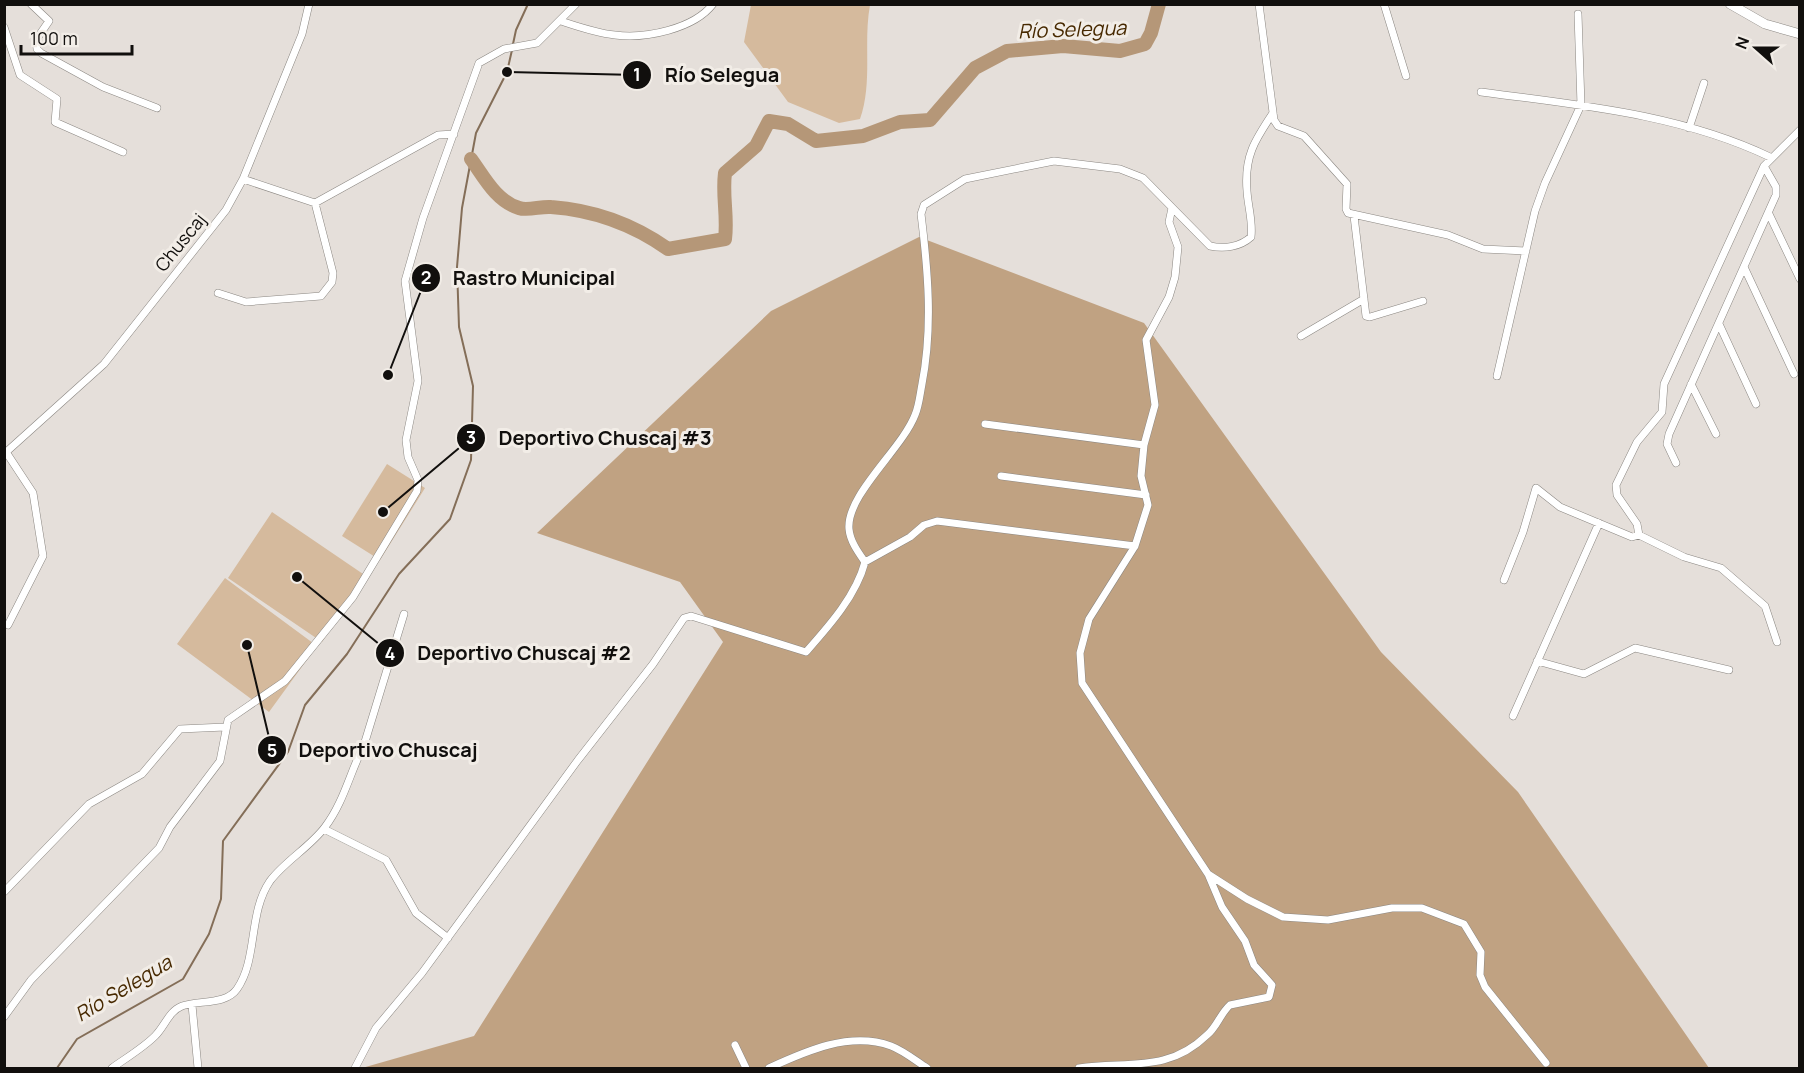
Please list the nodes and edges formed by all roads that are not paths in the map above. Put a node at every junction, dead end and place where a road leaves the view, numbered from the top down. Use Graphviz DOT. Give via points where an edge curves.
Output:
graph roads {
  1 [pos="32,4"];
  2 [pos="309,4"];
  3 [pos="576,4"];
  4 [pos="713,4"];
  5 [pos="1259,4"];
  6 [pos="1384,4"];
  7 [pos="1730,4"];
  8 [pos="1578,14"];
  9 [pos="561,21"];
  10 [pos="4,27"];
  11 [pos="1800,34"];
  12 [pos="1406,76"];
  13 [pos="1704,83"];
  14 [pos="1481,92"];
  15 [pos="1581,105"];
  16 [pos="157,108"];
  17 [pos="1273,112"];
  18 [pos="1689,128"];
  19 [pos="1800,130"];
  20 [pos="454,134"];
  21 [pos="123,152"];
  22 [pos="1770,157"];
  23 [pos="1764,166"];
  24 [pos="243,179"];
  25 [pos="315,203"];
  26 [pos="1172,208"];
  27 [pos="1769,214"];
  28 [pos="1354,216"];
  29 [pos="1526,251"];
  30 [pos="1744,267"];
  31 [pos="1800,279"];
  32 [pos="218,293"];
  33 [pos="1364,299"];
  34 [pos="1423,301"];
  35 [pos="1719,324"];
  36 [pos="1301,336"];
  37 [pos="1794,374"];
  38 [pos="1497,376"];
  39 [pos="1691,384"];
  40 [pos="1756,404"];
  41 [pos="985,424"];
  42 [pos="1716,434"];
  43 [pos="1144,445"];
  44 [pos="5,453"];
  45 [pos="1676,463"];
  46 [pos="1000,476"];
  47 [pos="1146,495"];
  48 [pos="1599,523"];
  49 [pos="1640,535"];
  50 [pos="1135,546"];
  51 [pos="865,562"];
  52 [pos="1504,580"];
  53 [pos="404,614"];
  54 [pos="8,625"];
  55 [pos="1777,642"];
  56 [pos="1537,661"];
  57 [pos="1729,670"];
  58 [pos="1513,716"];
  59 [pos="225,727"];
  60 [pos="324,829"];
  61 [pos="1208,874"];
  62 [pos="4,892"];
  63 [pos="448,938"];
  64 [pos="192,1005"];
  65 [pos="4,1017"];
  66 [pos="735,1045"];
  67 [pos="1546,1064"];
  68 [pos="112,1068"];
  69 [pos="198,1068"];
  70 [pos="355,1068"];
  71 [pos="746,1068"];
  72 [pos="769,1068"];
  73 [pos="927,1068"];
  74 [pos="1079,1068"];
  1 -- 16 [label="street" via="49,21 36,40 36,49 103,87"];
  2 -- 24 [label="street, Chuscaj" via="302,34"];
  3 -- 9 [label="street"];
  4 -- 9 [label="street" via="691,24 636,35 618,36"];
  5 -- 17 [label="street"];
  6 -- 12 [label="street"];
  7 -- 11 [label="main road" via="1765,24"];
  8 -- 15 [label="street"];
  9 -- 20 [label="street" via="537,43 504,49 479,63"];
  10 -- 21 [label="street" via="20,75 57,99 55,122"];
  13 -- 18 [label="street"];
  14 -- 15 [label="street"];
  15 -- 18 [label="street"];
  15 -- 29 [label="street" via="1545,183"];
  17 -- 26 [label="street" via="1247,156 1246,190 1252,227 1246,242 1223,249 1210,246"];
  17 -- 28 [label="street" via="1278,126 1304,136 1347,184 1346,209"];
  18 -- 22 [label="street"];
  19 -- 22 [label="street"];
  20 -- 25 [label="street" via="438,135"];
  20 -- 59 [label="street" via="405,281 418,381 406,440 418,480 417,491 353,597 285,681 228,720"];
  22 -- 23 [label="street"];
  23 -- 27 [label="street" via="1776,187"];
  23 -- 49 [label="street" via="1665,384 1662,412 1637,442 1616,485 1617,495"];
  24 -- 25 [label="street"];
  24 -- 44 [label="street, Chuscaj" via="226,210 104,364"];
  25 -- 32 [label="street" via="333,273 325,293 246,302"];
  26 -- 43 [label="street" via="1169,222 1178,247 1178,263 1169,297 1146,340 1155,405"];
  26 -- 51 [label="street" via="1143,178 1120,169 1054,161 965,179 924,204 921,214 928,279 927,355 916,415 890,458 856,498 851,514 849,529"];
  27 -- 30 [label="street"];
  27 -- 31 [label="street"];
  28 -- 29 [label="street" via="1448,235 1483,249"];
  28 -- 33 [label="street"];
  29 -- 38 [label="street"];
  30 -- 35 [label="street"];
  30 -- 37 [label="street"];
  33 -- 34 [label="street" via="1365,311 1371,317"];
  33 -- 36 [label="street"];
  35 -- 39 [label="street"];
  35 -- 40 [label="street"];
  39 -- 42 [label="street"];
  39 -- 45 [label="street" via="1667,440"];
  41 -- 43 [label="street"];
  43 -- 47 [label="street" via="1141,476"];
  44 -- 54 [label="street" via="33,493 43,556"];
  46 -- 47 [label="street"];
  47 -- 50 [label="street" via="1148,505"];
  48 -- 49 [label="street" via="1632,537"];
  48 -- 52 [label="street" via="1560,507 1536,488"];
  48 -- 56 [label="street"];
  49 -- 55 [label="street" via="1684,557 1721,568 1765,606"];
  50 -- 51 [label="street" via="937,521"];
  50 -- 61 [label="street" via="1089,619 1080,653 1082,683"];
  51 -- 63 [label="street" via="861,578 842,607 806,652 691,616 684,618"];
  53 -- 60 [label="street" via="364,745 339,809"];
  56 -- 57 [label="street" via="1584,674 1635,648"];
  56 -- 58 [label="street"];
  59 -- 62 [label="street" via="180,729 142,774 89,804"];
  59 -- 65 [label="street" via="220,761 170,827 159,848 31,980"];
  60 -- 63 [label="street" via="386,860 416,913"];
  60 -- 64 [label="street" via="271,881 257,910 250,952 238,989 230,997"];
  61 -- 67 [label="street" via="1283,917 1328,920 1392,908 1422,908 1464,924 1481,952 1480,975 1485,987"];
  61 -- 74 [label="street" via="1254,965 1272,985 1269,997 1230,1005 1209,1034 1188,1052 1142,1066"];
  63 -- 70 [label="street" via="376,1028"];
  64 -- 68 [label="street" via="172,1012 155,1036"];
  64 -- 69 [label="street"];
  66 -- 71 [label="street"];
  72 -- 73 [label="street" via="801,1053 843,1041 868,1041 892,1047"];
}
